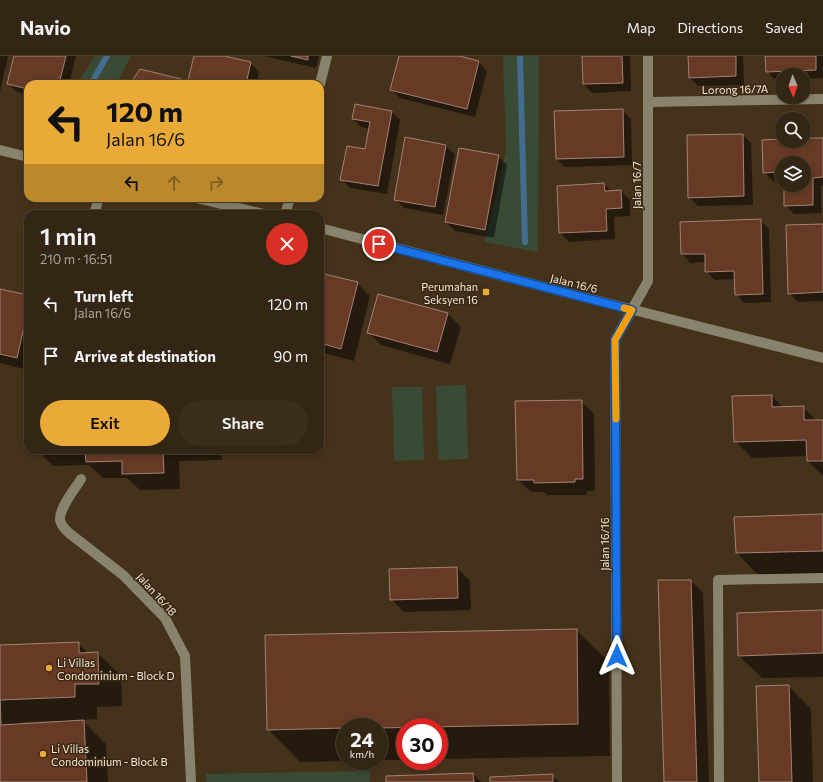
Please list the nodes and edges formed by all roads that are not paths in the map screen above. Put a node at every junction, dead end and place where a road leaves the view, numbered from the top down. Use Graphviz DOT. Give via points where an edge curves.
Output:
graph roads {
  1 [pos="327,56"];
  2 [pos="648,56"];
  3 [pos="321,80"];
  4 [pos="823,99"];
  5 [pos="648,102"];
  6 [pos="0,150"];
  7 [pos="24,156"];
  8 [pos="213,202"];
  9 [pos="247,210"];
  10 [pos="324,229"];
  11 [pos="632,310"];
  12 [pos="823,358"];
  13 [pos="81,479"];
  14 [pos="823,578"];
  15 [pos="191,782"];
  16 [pos="617,782"];
  17 [pos="719,782"];
  1 -- 3 [label="street"];
  2 -- 5 [label="street, Jalan 16/7"];
  4 -- 5 [label="street, Lorong 16/7A"];
  5 -- 11 [label="street, Jalan 16/7" via="648,281"];
  6 -- 7 [label="street"];
  8 -- 9 [label="street"];
  10 -- 11 [label="street, Jalan 16/6"];
  11 -- 12 [label="street, Jalan 16/6"];
  11 -- 16 [label="street, Jalan 16/16" via="615,340"];
  13 -- 15 [label="street, Jalan 16/18" via="62,510 62,527 123,576 165,618 186,656"];
  14 -- 17 [label="street" via="718,580"];
}
